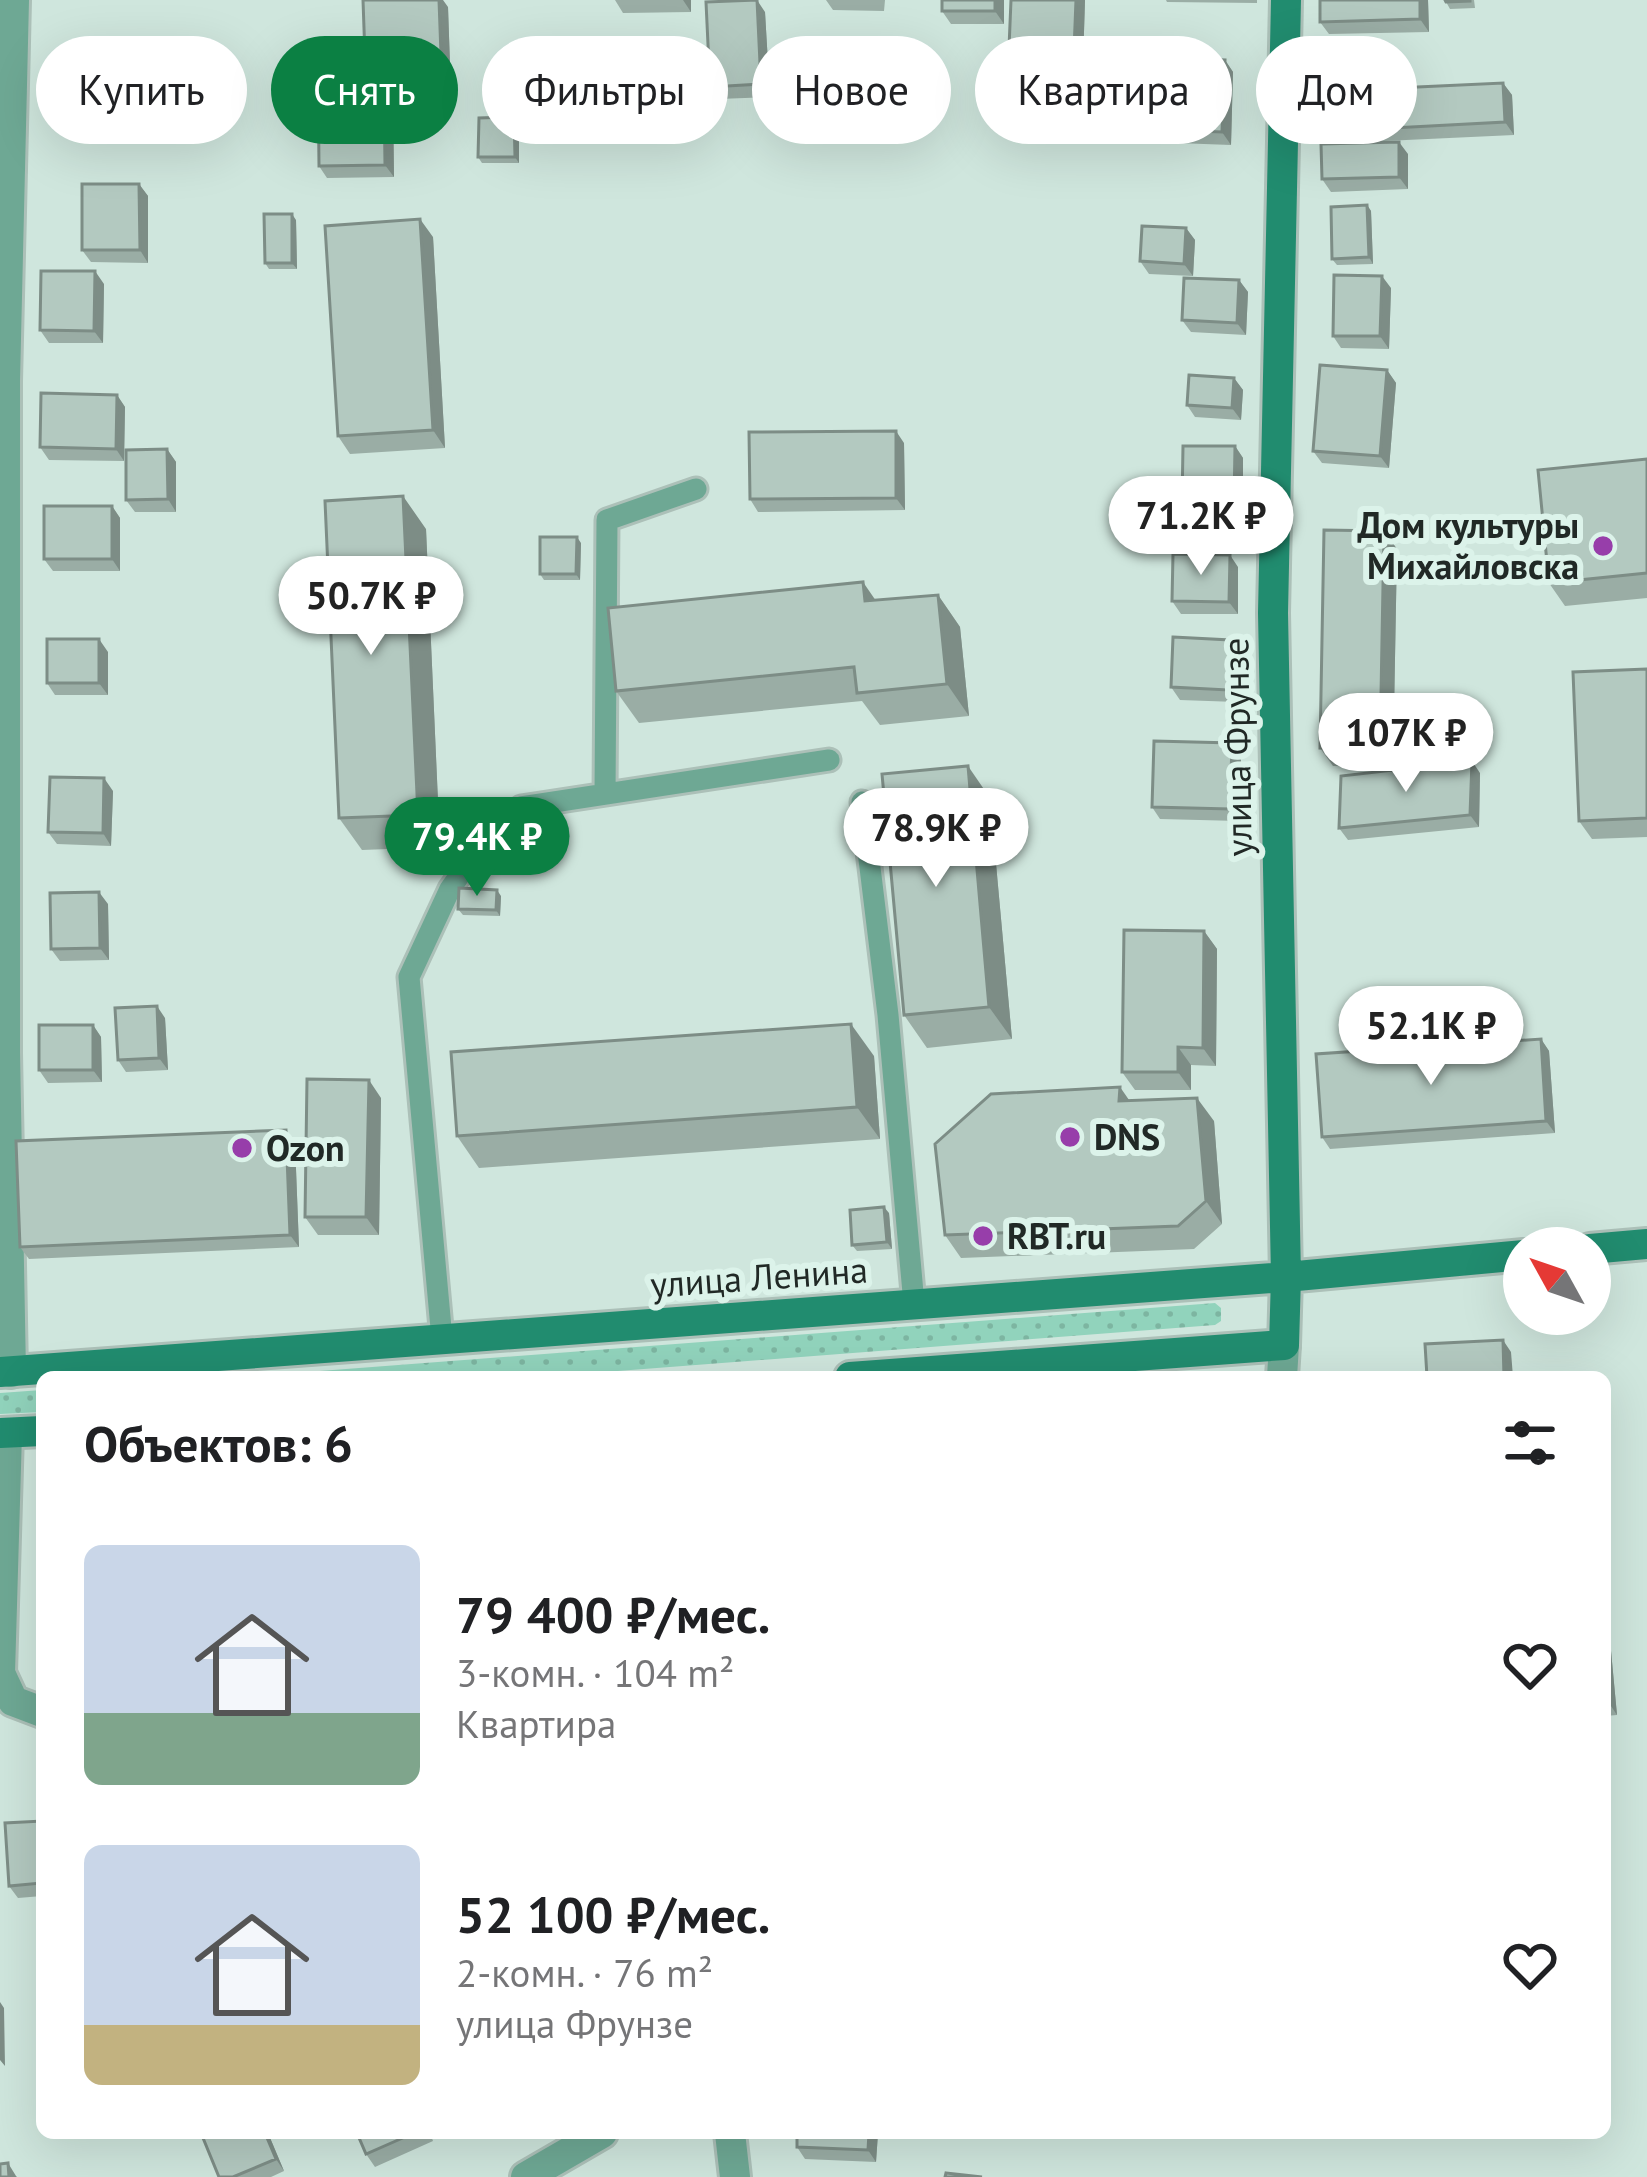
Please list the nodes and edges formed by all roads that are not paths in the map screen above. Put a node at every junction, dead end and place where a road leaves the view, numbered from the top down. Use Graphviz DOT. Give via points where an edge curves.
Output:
graph roads {
  1 [pos="14,0"];
  2 [pos="1286,0"];
  3 [pos="696,489"];
  4 [pos="829,760"];
  5 [pos="604,794"];
  6 [pos="862,802"];
  7 [pos="1647,1244"];
  8 [pos="1611,1247"];
  9 [pos="1503,1257"];
  10 [pos="1286,1276"];
  11 [pos="914,1304"];
  12 [pos="442,1339"];
  13 [pos="1284,1345"];
  14 [pos="931,1371"];
  15 [pos="1282,1371"];
  16 [pos="6,1372"];
  17 [pos="36,1431"];
  18 [pos="4,1433"];
  19 [pos="0,1673"];
  20 [pos="36,1710"];
  21 [pos="592,2139"];
  22 [pos="731,2139"];
  23 [pos="526,2177"];
  24 [pos="735,2177"];
  1 -- 16 [label="street" via="5,381"];
  2 -- 10 [label="street, улица Фрунзе" via="1273,613"];
  3 -- 5 [label="lane" via="607,520"];
  4 -- 5 [label="lane"];
  5 -- 12 [label="lane" via="521,807 450,889 409,976"];
  6 -- 11 [label="lane"];
  7 -- 8 [label="street"];
  9 -- 10 [label="street, улица Ленина"];
  10 -- 11 [label="street, улица Ленина"];
  10 -- 13 [label="street, улица Фрунзе"];
  11 -- 12 [label="street, улица Ленина"];
  12 -- 16 [label="street, улица Ленина"];
  13 -- 14 [label="street"];
  13 -- 15 [label="street"];
  17 -- 18 [label="street"];
  18 -- 19 [label="street"];
  19 -- 20 [label="street" via="13,1701"];
  21 -- 23 [label="street"];
  22 -- 24 [label="street"];
}
